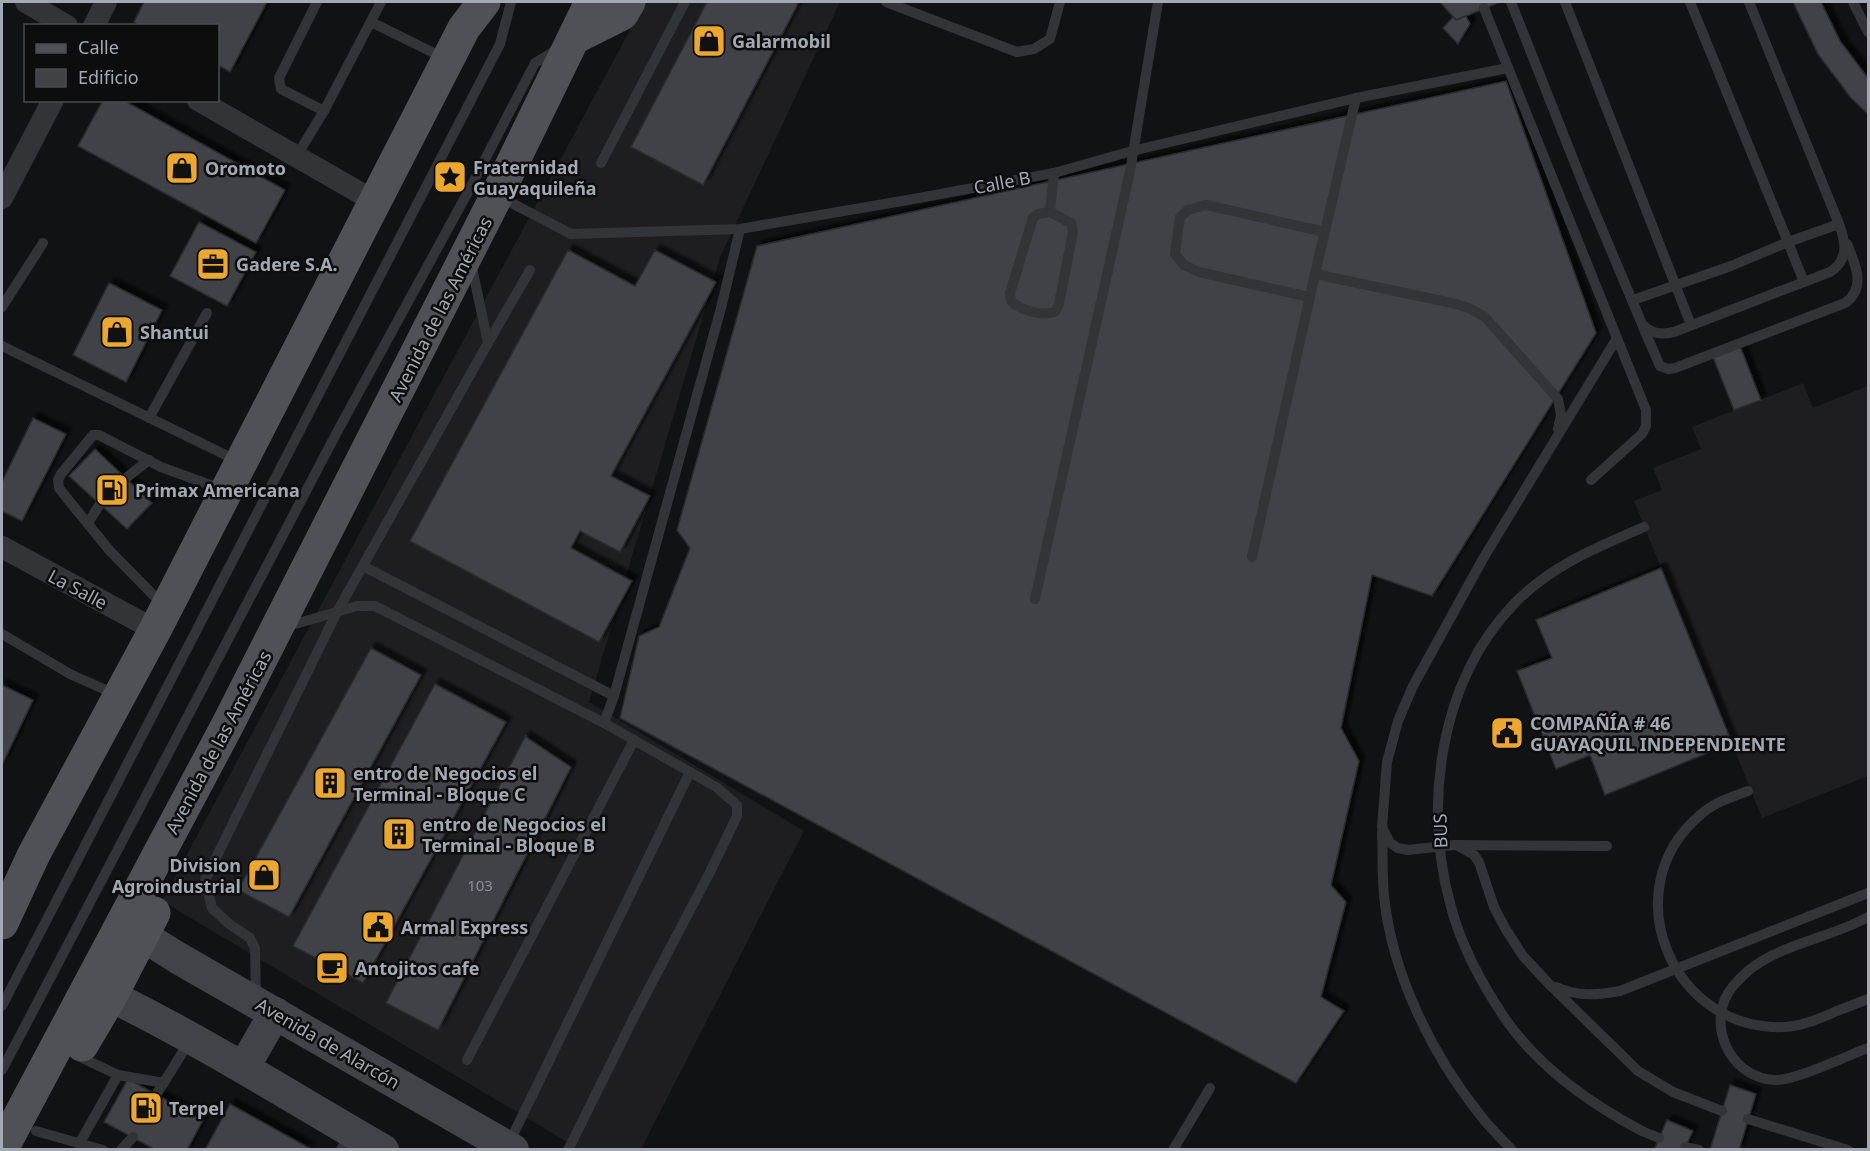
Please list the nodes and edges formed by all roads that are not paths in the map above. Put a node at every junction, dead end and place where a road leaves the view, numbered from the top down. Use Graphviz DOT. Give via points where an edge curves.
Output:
graph roads {
  1 [pos="26,2"];
  2 [pos="106,2"];
  3 [pos="317,2"];
  4 [pos="381,2"];
  5 [pos="484,2"];
  6 [pos="511,2"];
  7 [pos="591,2"];
  8 [pos="629,2"];
  9 [pos="685,2"];
  10 [pos="888,2"];
  11 [pos="1060,2"];
  12 [pos="1158,2"];
  13 [pos="1511,2"];
  14 [pos="1564,2"];
  15 [pos="1690,2"];
  16 [pos="1749,2"];
  17 [pos="1853,2"];
  18 [pos="1484,8"];
  19 [pos="371,22"];
  20 [pos="64,24"];
  21 [pos="95,24"];
  22 [pos="1869,32"];
  23 [pos="574,38"];
  24 [pos="448,60"];
  25 [pos="1508,68"];
  26 [pos="1356,98"];
  27 [pos="52,102"];
  28 [pos="201,102"];
  29 [pos="324,111"];
  30 [pos="1132,151"];
  31 [pos="296,157"];
  32 [pos="10,163"];
  33 [pos="601,163"];
  34 [pos="1054,172"];
  35 [pos="497,195"];
  36 [pos="2,198"];
  37 [pos="376,202"];
  38 [pos="1050,212"];
  39 [pos="1839,224"];
  40 [pos="740,229"];
  41 [pos="1325,232"];
  42 [pos="1845,240"];
  43 [pos="1788,242"];
  44 [pos="43,243"];
  45 [pos="469,252"];
  46 [pos="530,270"];
  47 [pos="1315,274"];
  48 [pos="1804,282"];
  49 [pos="1675,285"];
  50 [pos="1309,297"];
  51 [pos="1633,300"];
  52 [pos="2,307"];
  53 [pos="207,314"];
  54 [pos="1642,324"];
  55 [pos="1691,325"];
  56 [pos="1617,338"];
  57 [pos="488,343"];
  58 [pos="2,346"];
  59 [pos="149,418"];
  60 [pos="1557,435"];
  61 [pos="149,460"];
  62 [pos="234,477"];
  63 [pos="126,478"];
  64 [pos="1591,480"];
  65 [pos="100,504"];
  66 [pos="88,523"];
  67 [pos="1644,528"];
  68 [pos="2,547"];
  69 [pos="1252,557"];
  70 [pos="363,566"];
  71 [pos="1035,598"];
  72 [pos="338,610"];
  73 [pos="160,619"];
  74 [pos="277,630"];
  75 [pos="2,634"];
  76 [pos="120,696"];
  77 [pos="614,696"];
  78 [pos="604,723"];
  79 [pos="634,740"];
  80 [pos="690,772"];
  81 [pos="1748,791"];
  82 [pos="1382,827"];
  83 [pos="1454,845"];
  84 [pos="1607,846"];
  85 [pos="10,893"];
  86 [pos="1869,893"];
  87 [pos="1869,917"];
  88 [pos="2,922"];
  89 [pos="131,934"];
  90 [pos="1549,984"];
  91 [pos="111,996"];
  92 [pos="1869,999"];
  93 [pos="2,1006"];
  94 [pos="265,1008"];
  95 [pos="191,1039"];
  96 [pos="1869,1048"];
  97 [pos="76,1054"];
  98 [pos="467,1060"];
  99 [pos="244,1067"];
  100 [pos="2,1070"];
  101 [pos="118,1074"];
  102 [pos="164,1083"];
  103 [pos="1210,1089"];
  104 [pos="156,1095"];
  105 [pos="1722,1111"];
  106 [pos="1748,1119"];
  107 [pos="133,1137"];
  108 [pos="1659,1138"];
  109 [pos="31,1140"];
  110 [pos="346,1140"];
  111 [pos="79,1144"];
  112 [pos="1685,1147"];
  113 [pos="510,1148"];
  114 [pos="2,1149"];
  115 [pos="103,1149"];
  116 [pos="121,1149"];
  117 [pos="383,1149"];
  118 [pos="568,1149"];
  119 [pos="1173,1149"];
  120 [pos="1512,1149"];
  121 [pos="1699,1149"];
  122 [pos="1848,1149"];
  1 -- 20 [label="street"];
  2 -- 21 [label="street"];
  3 -- 29 [label="lane" via="279,78 281,89"];
  4 -- 19 [label="lane"];
  5 -- 24 [label="main road" via="464,28"];
  6 -- 93 [label="lane" via="500,44"];
  7 -- 23 [label="main road"];
  8 -- 23 [label="main road" via="622,14"];
  9 -- 33 [label="lane"];
  10 -- 11 [label="lane" via="1017,51 1034,49 1050,39"];
  12 -- 30 [label="lane"];
  13 -- 51 [label="lane"];
  14 -- 49 [label="lane"];
  15 -- 43 [label="lane"];
  16 -- 39 [label="lane"];
  17 -- 22 [label="lane"];
  18 -- 25 [label="lane"];
  19 -- 24 [label="lane"];
  19 -- 29 [label="lane"];
  23 -- 35 [label="main road, Avenida de las Américas"];
  23 -- 100 [label="lane, Avenida de las Américas" via="535,63"];
  24 -- 37 [label="main road"];
  25 -- 26 [label="lane, Calle B"];
  25 -- 56 [label="lane"];
  26 -- 30 [label="lane, Calle B"];
  26 -- 41 [label="lane"];
  27 -- 32 [label="street"];
  28 -- 31 [label="street"];
  29 -- 31 [label="lane"];
  30 -- 34 [label="lane, Calle B"];
  30 -- 71 [label="lane"];
  31 -- 37 [label="street"];
  32 -- 36 [label="street"];
  34 -- 38 [label="lane"];
  34 -- 40 [label="lane, Calle B"];
  35 -- 40 [label="lane, Calle B" via="571,234"];
  35 -- 45 [label="main road, Avenida de las Américas"];
  37 -- 62 [label="main road"];
  38 -- 38 [label="lane" via="1071,223 1073,232 1059,304 1055,312 1046,315 1017,307 1010,294 1033,218"];
  39 -- 42 [label="lane"];
  39 -- 43 [label="lane"];
  40 -- 77 [label="lane"];
  41 -- 47 [label="lane"];
  41 -- 50 [label="lane" via="1206,205 1188,210 1180,217 1175,254 1184,265 1198,272"];
  42 -- 48 [label="lane" via="1846,250 1838,267"];
  42 -- 54 [label="lane" via="1857,267 1858,281 1855,292 1845,303 1668,369 1660,366"];
  43 -- 48 [label="lane"];
  43 -- 49 [label="lane"];
  44 -- 52 [label="lane"];
  45 -- 57 [label="lane"];
  45 -- 74 [label="main road, Avenida de las Américas"];
  46 -- 57 [label="lane"];
  47 -- 50 [label="lane"];
  47 -- 60 [label="lane" via="1452,303 1485,317 1558,399 1561,415"];
  48 -- 55 [label="lane"];
  49 -- 51 [label="lane"];
  49 -- 55 [label="lane"];
  50 -- 69 [label="lane"];
  51 -- 54 [label="lane"];
  53 -- 59 [label="lane"];
  54 -- 55 [label="lane" via="1661,335"];
  56 -- 60 [label="lane"];
  56 -- 64 [label="lane" via="1646,410 1646,426"];
  57 -- 70 [label="lane"];
  58 -- 59 [label="lane"];
  59 -- 62 [label="lane"];
  60 -- 82 [label="lane" via="1484,557 1410,694 1386,762"];
  61 -- 62 [label="lane" via="161,467"];
  61 -- 63 [label="lane"];
  61 -- 66 [label="lane" via="105,437 93,435 58,480 59,488"];
  62 -- 73 [label="main road"];
  65 -- 66 [label="lane"];
  66 -- 73 [label="lane"];
  67 -- 108 [label="lane, BUS, bridge" via="1600,545 1538,582 1490,632 1473,658 1451,717 1439,786 1438,828 1451,908 1465,946 1504,1017 1527,1046 1578,1093 1609,1114"];
  68 -- 73 [label="street, La Salle"];
  70 -- 72 [label="lane"];
  70 -- 77 [label="lane"];
  72 -- 74 [label="lane"];
  72 -- 78 [label="lane" via="375,606"];
  72 -- 94 [label="lane" via="205,880 212,908 250,938 255,948"];
  73 -- 76 [label="main road"];
  74 -- 89 [label="main road, Avenida de las Américas" via="227,726"];
  75 -- 76 [label="lane" via="70,674"];
  76 -- 85 [label="main road"];
  77 -- 78 [label="lane"];
  78 -- 79 [label="lane"];
  79 -- 80 [label="lane"];
  79 -- 98 [label="lane"];
  80 -- 113 [label="lane"];
  80 -- 118 [label="lane" via="736,805 736,816"];
  81 -- 92 [label="lane, bridge" via="1700,815 1681,835 1667,859 1659,885 1657,912 1661,939 1672,964 1687,986 1707,1004 1758,1025 1785,1027 1812,1022"];
  82 -- 83 [label="lane" via="1390,843 1398,848"];
  82 -- 120 [label="lane" via="1384,896 1391,938 1407,986 1454,1081"];
  83 -- 84 [label="lane"];
  83 -- 90 [label="lane" via="1464,848 1479,862 1505,928"];
  85 -- 88 [label="main road"];
  86 -- 90 [label="lane" via="1620,991 1585,995"];
  87 -- 96 [label="lane" via="1768,958 1747,972 1725,999 1721,1019 1727,1049 1746,1071 1759,1078 1792,1077"];
  89 -- 91 [label="main road"];
  89 -- 94 [label="main road, Avenida de Alarcón"];
  89 -- 114 [label="main road, Avenida de las Américas"];
  90 -- 105 [label="lane" via="1638,1071 1673,1092"];
  91 -- 95 [label="main road"];
  91 -- 97 [label="main road"];
  94 -- 99 [label="main road"];
  94 -- 113 [label="main road, Avenida de Alarcón"];
  95 -- 99 [label="main road"];
  95 -- 102 [label="lane"];
  97 -- 101 [label="lane"];
  97 -- 109 [label="main road"];
  99 -- 110 [label="main road"];
  101 -- 102 [label="lane"];
  101 -- 111 [label="lane"];
  102 -- 104 [label="lane"];
  103 -- 119 [label="lane"];
  106 -- 122 [label="lane"];
  107 -- 116 [label="lane"];
  109 -- 111 [label="lane"];
  110 -- 117 [label="main road"];
  111 -- 115 [label="lane"];
  112 -- 121 [label="lane"];
}
